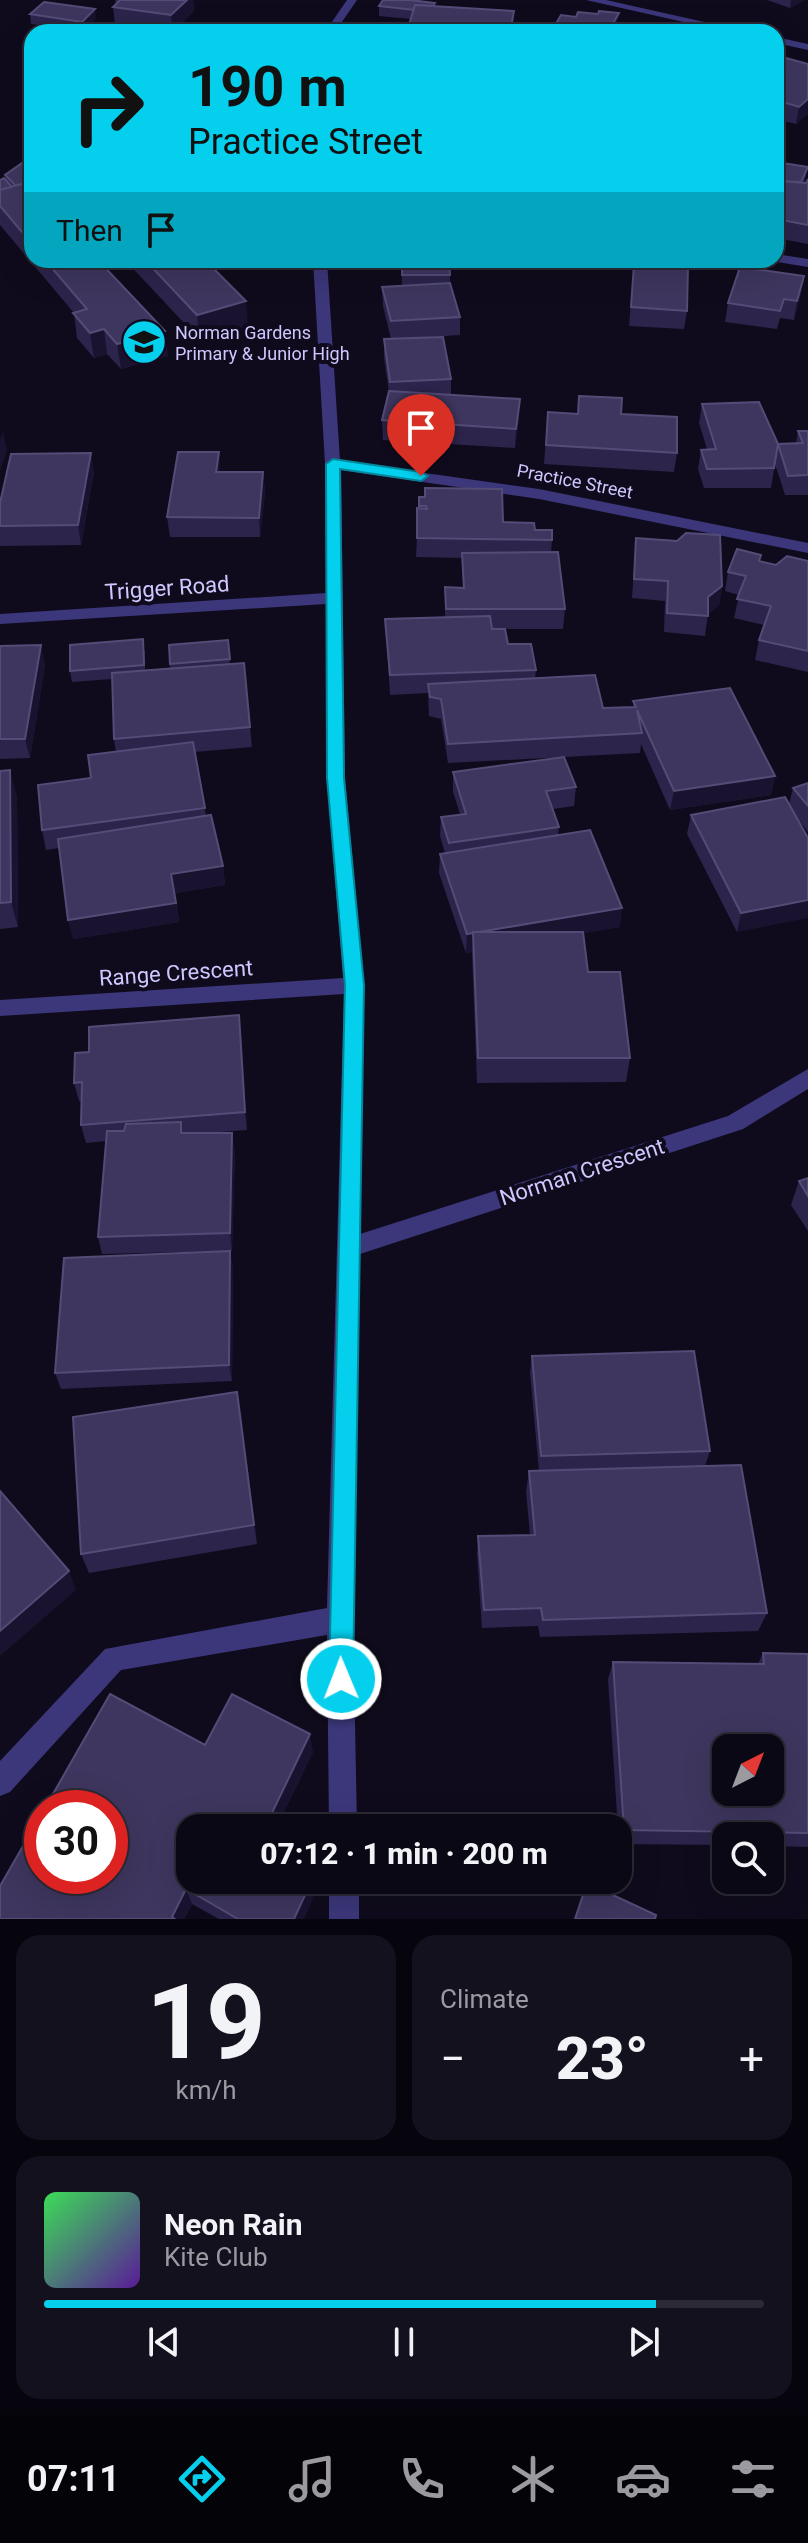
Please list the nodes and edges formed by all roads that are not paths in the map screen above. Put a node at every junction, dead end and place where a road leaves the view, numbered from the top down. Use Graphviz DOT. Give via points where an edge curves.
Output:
graph roads {
  1 [pos="352,0"];
  2 [pos="591,0"];
  3 [pos="336,24"];
  4 [pos="706,24"];
  5 [pos="784,42"];
  6 [pos="808,47"];
  7 [pos="784,259"];
  8 [pos="808,263"];
  9 [pos="321,268"];
  10 [pos="333,464"];
  11 [pos="808,548"];
  12 [pos="336,598"];
  13 [pos="0,619"];
  14 [pos="354,985"];
  15 [pos="0,1008"];
  16 [pos="808,1078"];
  17 [pos="347,1248"];
  18 [pos="340,1619"];
  19 [pos="0,1782"];
  20 [pos="343,1814"];
  21 [pos="344,1894"];
  22 [pos="344,1919"];
  1 -- 3 [label="street"];
  2 -- 4 [label="street"];
  5 -- 6 [label="street"];
  7 -- 8 [label="street"];
  9 -- 10 [label="street"];
  10 -- 11 [label="street, Practice Street" via="539,494"];
  10 -- 12 [label="street"];
  12 -- 13 [label="street, Trigger Road"];
  12 -- 14 [label="street" via="336,778"];
  14 -- 15 [label="street, Range Crescent"];
  14 -- 17 [label="street"];
  16 -- 17 [label="street, Norman Crescent" via="735,1123"];
  17 -- 18 [label="street"];
  18 -- 19 [label="street" via="114,1658"];
  18 -- 20 [label="street"];
  21 -- 22 [label="street"];
}
